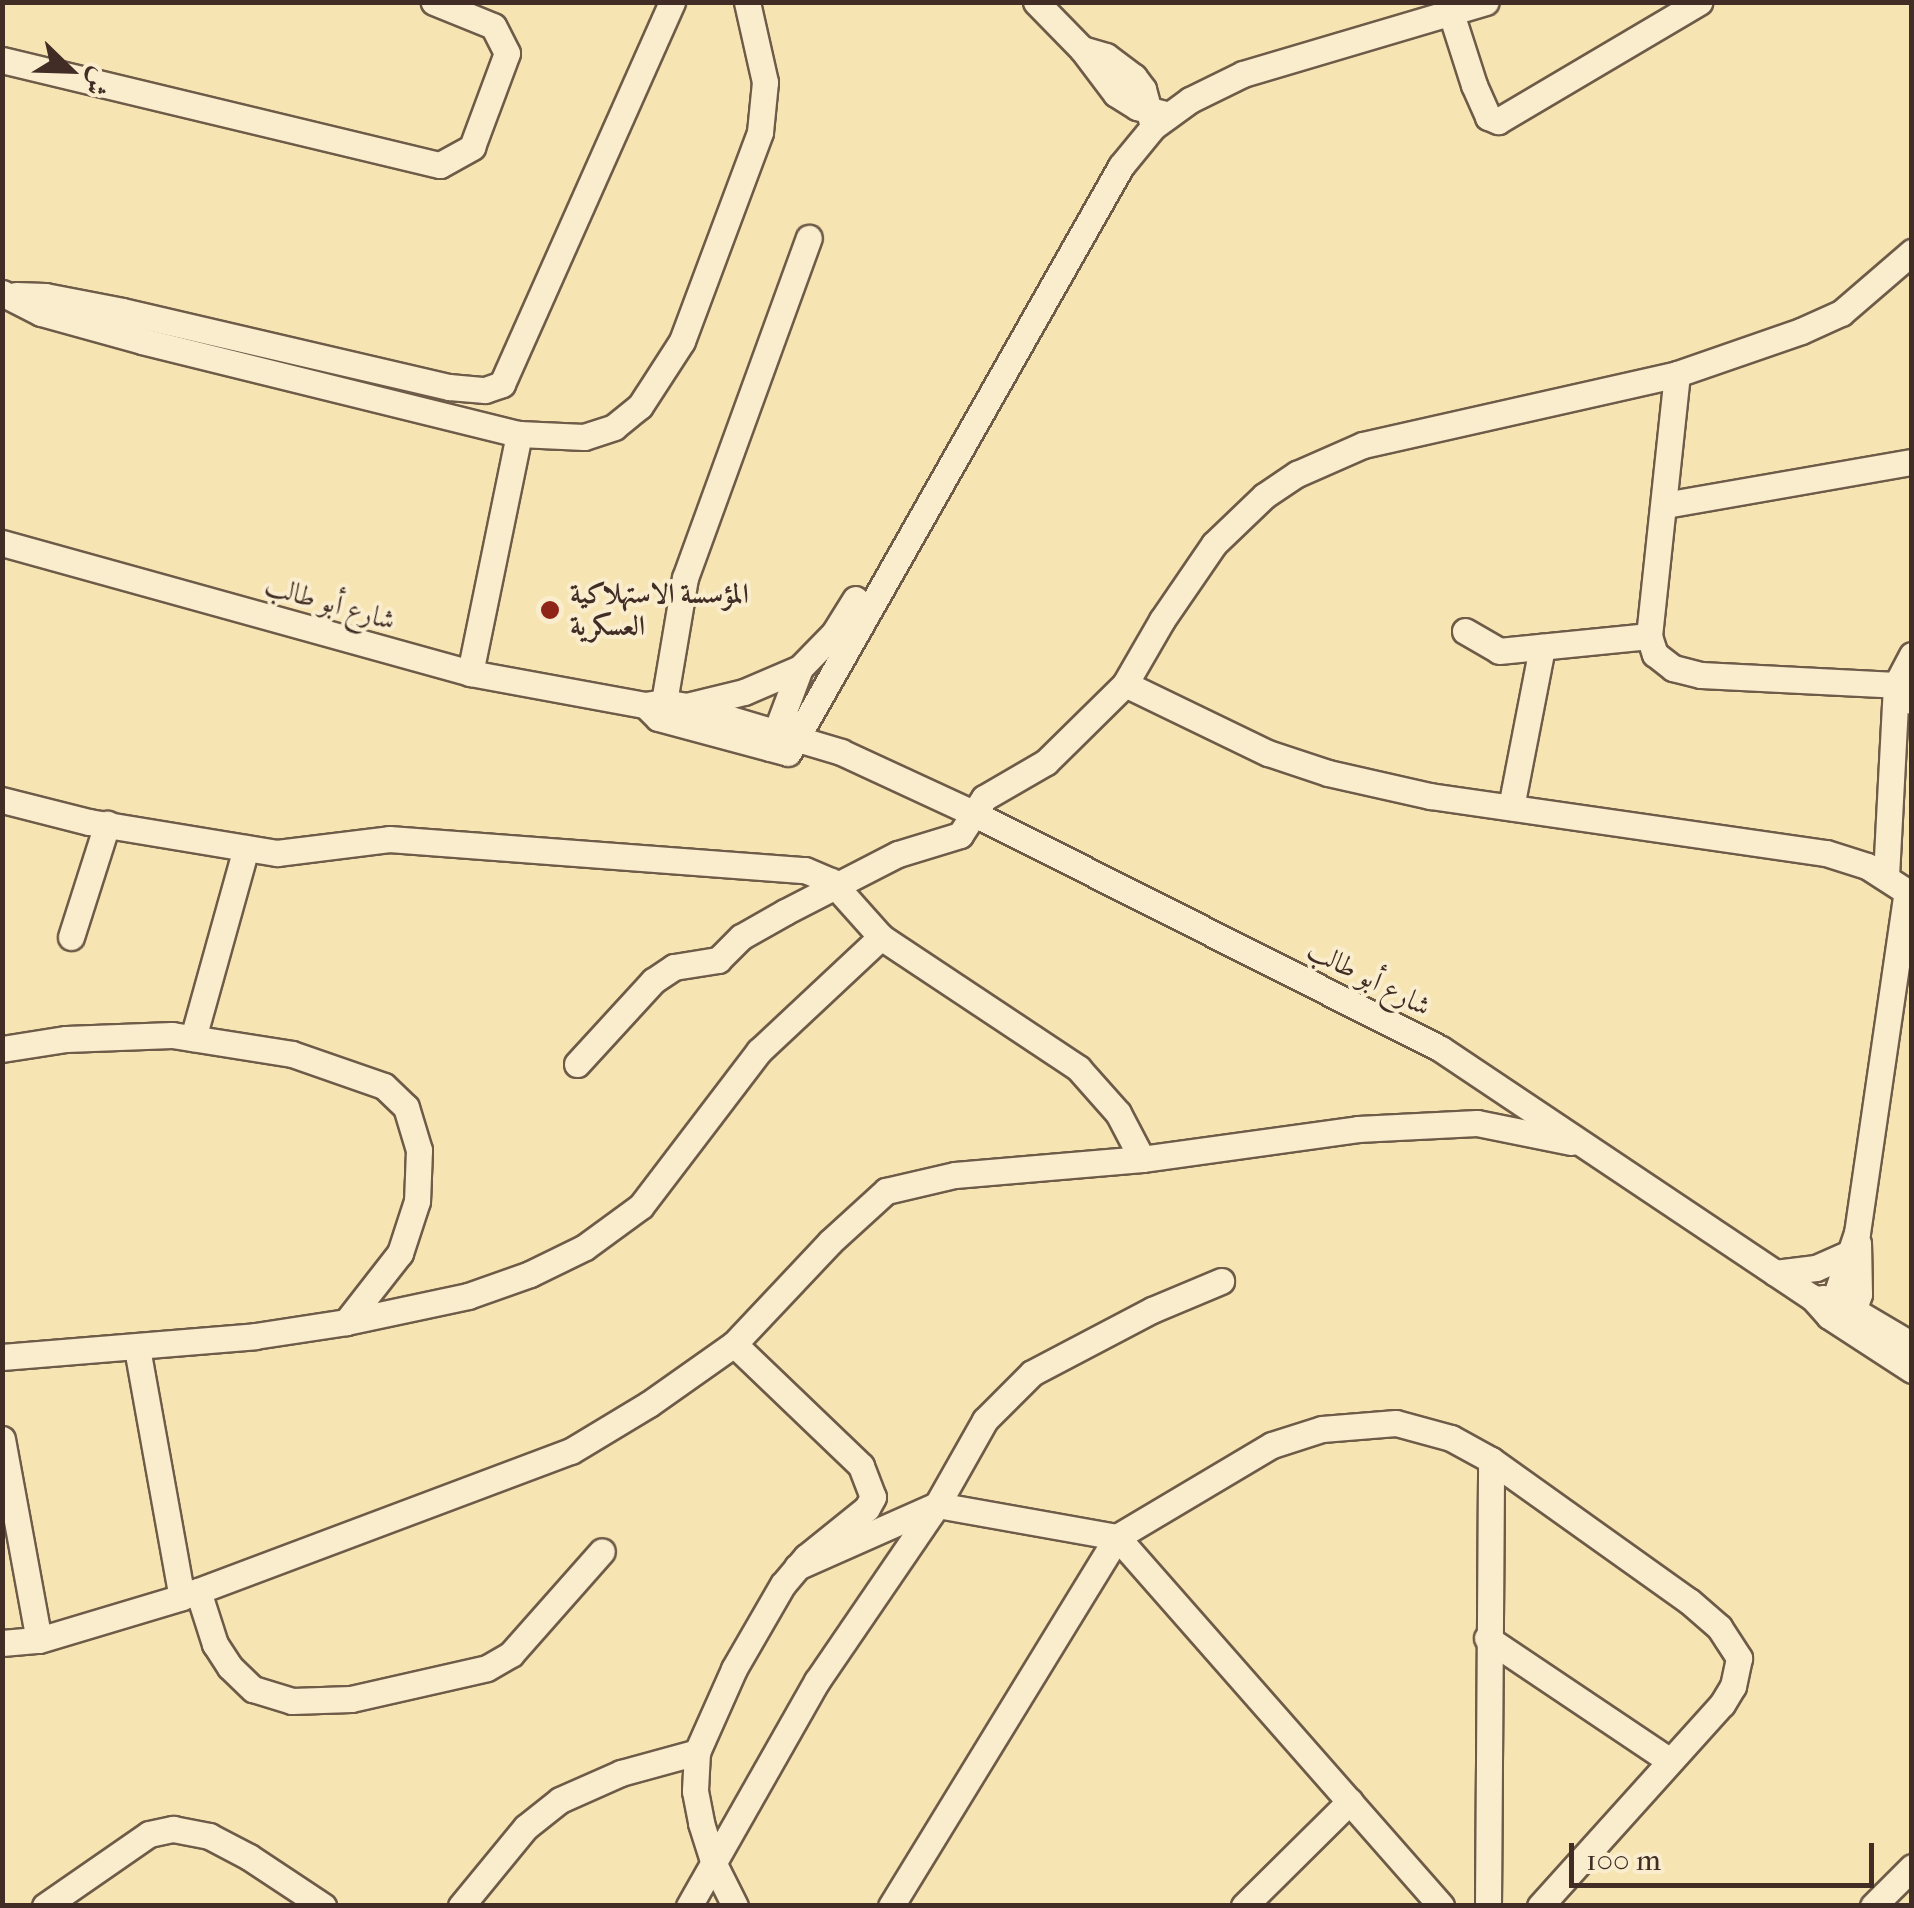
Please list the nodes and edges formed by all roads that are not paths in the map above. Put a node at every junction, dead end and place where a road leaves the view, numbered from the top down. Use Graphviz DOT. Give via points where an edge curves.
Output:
graph roads {
  1 [pos="434,2"];
  2 [pos="672,2"];
  3 [pos="748,2"];
  4 [pos="1036,2"];
  5 [pos="1486,2"];
  6 [pos="1699,2"];
  7 [pos="1454,8"];
  8 [pos="2,60"];
  9 [pos="1156,117"];
  10 [pos="809,238"];
  11 [pos="1912,252"];
  12 [pos="8,294"];
  13 [pos="1677,374"];
  14 [pos="519,434"];
  15 [pos="1912,462"];
  16 [pos="1665,505"];
  17 [pos="2,543"];
  18 [pos="1464,631"];
  19 [pos="1649,636"];
  20 [pos="1542,646"];
  21 [pos="1912,655"];
  22 [pos="800,668"];
  23 [pos="470,673"];
  24 [pos="1125,684"];
  25 [pos="1904,693"];
  26 [pos="665,704"];
  27 [pos="782,742"];
  28 [pos="2,800"];
  29 [pos="1511,807"];
  30 [pos="973,813"];
  31 [pos="108,824"];
  32 [pos="246,848"];
  33 [pos="1886,876"];
  34 [pos="838,888"];
  35 [pos="1909,893"];
  36 [pos="881,936"];
  37 [pos="72,937"];
  38 [pos="193,1038"];
  39 [pos="2,1049"];
  40 [pos="577,1064"];
  41 [pos="1582,1144"];
  42 [pos="1142,1159"];
  43 [pos="1853,1243"];
  44 [pos="1775,1273"];
  45 [pos="1221,1281"];
  46 [pos="1836,1310"];
  47 [pos="346,1322"];
  48 [pos="734,1344"];
  49 [pos="1912,1345"];
  50 [pos="137,1348"];
  51 [pos="2,1358"];
  52 [pos="1912,1370"];
  53 [pos="2,1439"];
  54 [pos="1491,1460"];
  55 [pos="937,1505"];
  56 [pos="1117,1538"];
  57 [pos="602,1551"];
  58 [pos="797,1567"];
  59 [pos="190,1594"];
  60 [pos="1486,1638"];
  61 [pos="39,1640"];
  62 [pos="2,1643"];
  63 [pos="698,1752"];
  64 [pos="1670,1762"];
  65 [pos="1350,1800"];
  66 [pos="714,1864"];
  67 [pos="1912,1867"];
  68 [pos="44,1906"];
  69 [pos="323,1906"];
  70 [pos="461,1906"];
  71 [pos="689,1906"];
  72 [pos="735,1906"];
  73 [pos="890,1906"];
  74 [pos="1244,1906"];
  75 [pos="1441,1906"];
  76 [pos="1488,1906"];
  77 [pos="1540,1906"];
  78 [pos="1873,1906"];
  1 -- 8 [label="street" via="493,26 507,53 472,147 440,166"];
  2 -- 12 [label="street" via="502,384 485,390 449,387 122,311"];
  3 -- 14 [label="street" via="765,82 760,132 671,362 640,406 614,427 584,437"];
  4 -- 9 [label="street" via="1116,94"];
  5 -- 7 [label="street"];
  6 -- 7 [label="street" via="1498,121 1488,116 1474,85"];
  7 -- 9 [label="street" via="1242,74"];
  9 -- 22 [label="street" via="1106,158 841,624"];
  9 -- 27 [label="street" via="1121,166 973,433"];
  10 -- 26 [label="street" via="685,578"];
  11 -- 13 [label="street" via="1841,314"];
  12 -- 14 [label="street" via="41,313 142,341"];
  13 -- 16 [label="street"];
  13 -- 24 [label="street" via="1421,429 1298,474 1214,544"];
  14 -- 23 [label="street"];
  15 -- 16 [label="street"];
  16 -- 19 [label="street"];
  17 -- 23 [label="street, شارع أبو طالب"];
  18 -- 20 [label="street" via="1499,650"];
  19 -- 20 [label="street"];
  19 -- 25 [label="street" via="1660,660 1688,673"];
  20 -- 29 [label="street"];
  21 -- 25 [label="street"];
  22 -- 26 [label="street" via="744,692"];
  22 -- 27 [label="street"];
  23 -- 26 [label="street, شارع أبو طالب"];
  24 -- 29 [label="street" via="1311,768"];
  24 -- 30 [label="street" via="1046,762 996,788"];
  25 -- 33 [label="street"];
  26 -- 27 [label="street, شارع أبو طالب"];
  26 -- 27 [label="street, شارع أبو طالب" via="658,718"];
  27 -- 30 [label="street, شارع أبو طالب" via="867,768"];
  28 -- 31 [label="street"];
  29 -- 33 [label="street" via="1826,852"];
  30 -- 34 [label="street" via="960,836 898,854"];
  30 -- 41 [label="street, شارع أبو طالب" via="1427,1042"];
  31 -- 32 [label="street"];
  31 -- 37 [label="street"];
  32 -- 34 [label="street" via="288,854 389,838 805,870"];
  32 -- 38 [label="street"];
  33 -- 35 [label="street"];
  34 -- 36 [label="street"];
  34 -- 40 [label="street" via="752,930 718,960 674,968 652,981"];
  35 -- 43 [label="street"];
  36 -- 42 [label="street" via="1078,1068 1118,1113"];
  36 -- 47 [label="street" via="759,1051 671,1169 618,1224 515,1280"];
  38 -- 39 [label="street" via="130,1034"];
  38 -- 47 [label="street" via="353,1072 384,1086 406,1107 418,1150 418,1201 400,1253"];
  41 -- 42 [label="street" via="1477,1122 1278,1137"];
  41 -- 44 [label="street, شارع أبو طالب"];
  42 -- 48 [label="street" via="955,1175 886,1191"];
  43 -- 44 [label="street" via="1816,1268"];
  43 -- 46 [label="street" via="1861,1276"];
  44 -- 46 [label="street, شارع أبو طالب"];
  45 -- 55 [label="street" via="1032,1373 984,1420"];
  46 -- 49 [label="street, شارع أبو طالب"];
  46 -- 52 [label="street, شارع أبو طالب"];
  47 -- 50 [label="street"];
  48 -- 58 [label="street" via="861,1466 872,1487 868,1508"];
  48 -- 59 [label="street" via="572,1451"];
  50 -- 51 [label="street"];
  50 -- 59 [label="street"];
  53 -- 61 [label="street"];
  54 -- 56 [label="street" via="1451,1438 1396,1423 1322,1429 1272,1445"];
  54 -- 60 [label="street"];
  54 -- 64 [label="street" via="1689,1601 1732,1643 1739,1658 1734,1686"];
  55 -- 56 [label="street"];
  55 -- 58 [label="street"];
  55 -- 66 [label="street" via="818,1681"];
  56 -- 65 [label="street"];
  56 -- 73 [label="street"];
  57 -- 59 [label="street" via="511,1654 397,1692 351,1699 292,1701 254,1688 230,1667"];
  58 -- 63 [label="street" via="734,1669"];
  59 -- 61 [label="street"];
  60 -- 64 [label="street"];
  60 -- 76 [label="street"];
  61 -- 62 [label="street"];
  63 -- 66 [label="street" via="695,1791"];
  63 -- 70 [label="street" via="620,1773 560,1800 526,1827"];
  64 -- 77 [label="street"];
  65 -- 74 [label="street"];
  65 -- 75 [label="street"];
  66 -- 71 [label="street"];
  66 -- 72 [label="street"];
  67 -- 78 [label="street"];
  68 -- 69 [label="street" via="150,1834 173,1828 209,1836"];
}
